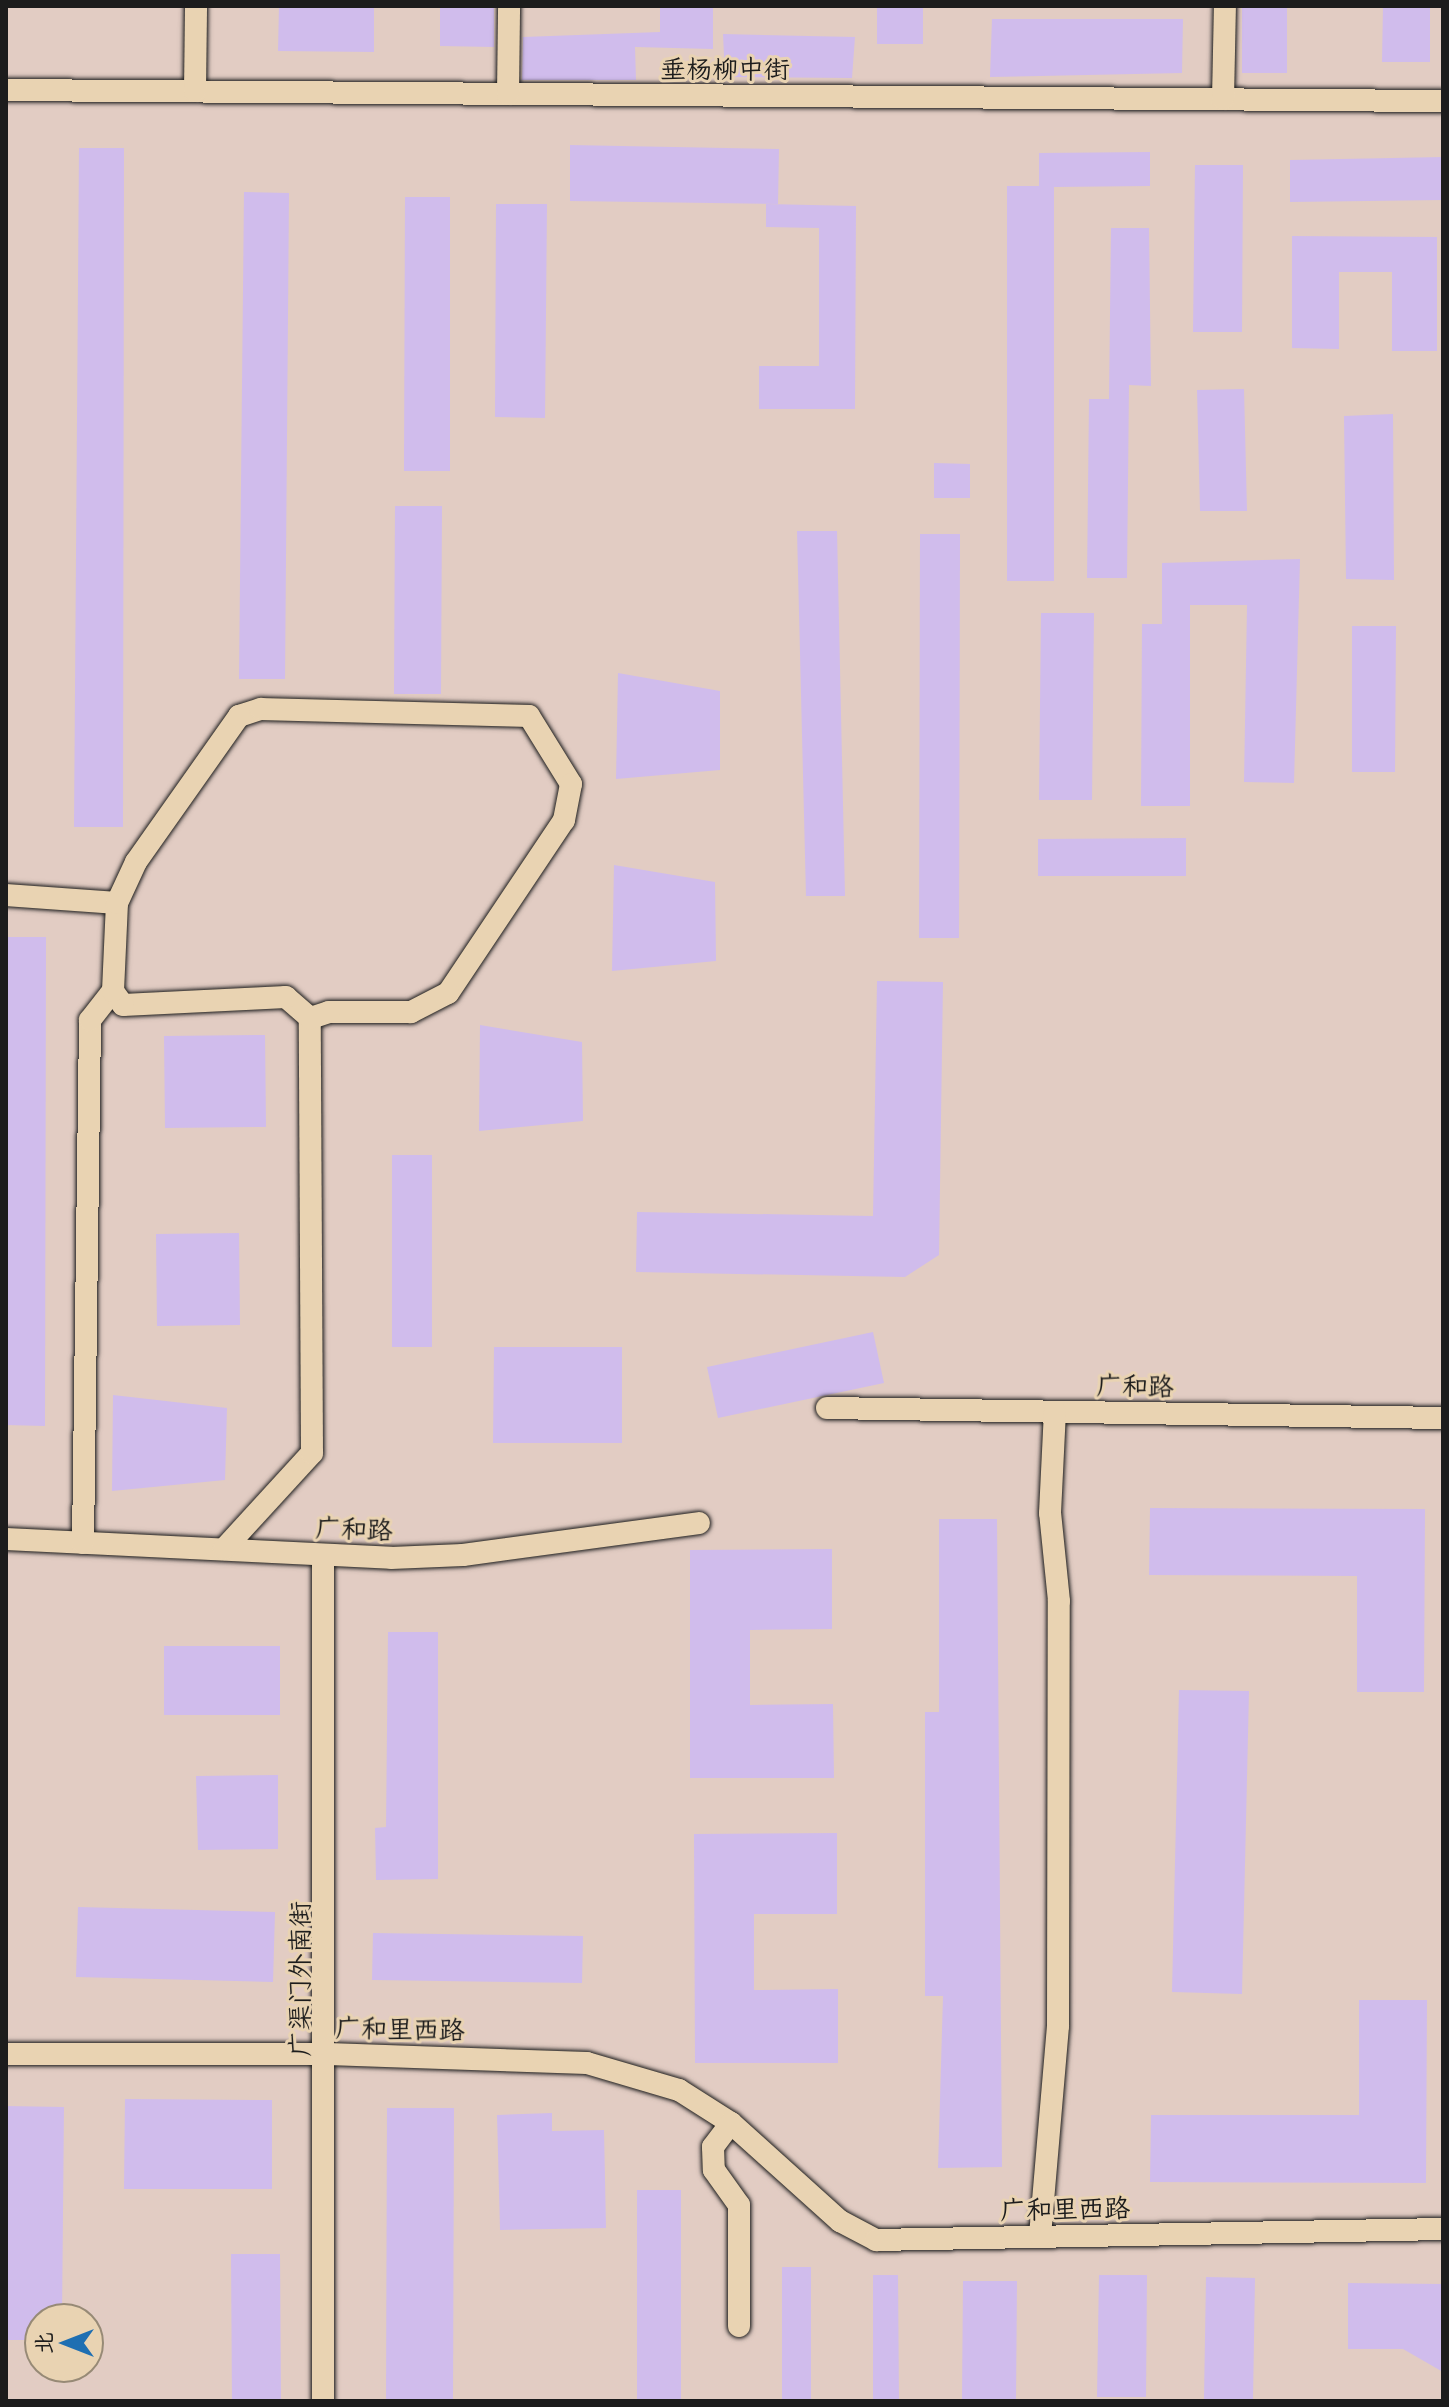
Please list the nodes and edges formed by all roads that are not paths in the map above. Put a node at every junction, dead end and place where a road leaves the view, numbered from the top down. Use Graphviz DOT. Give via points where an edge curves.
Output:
graph roads {
  1 [pos="196,6"];
  2 [pos="509,6"];
  3 [pos="1225,6"];
  4 [pos="6,90"];
  5 [pos="195,91"];
  6 [pos="508,94"];
  7 [pos="1223,99"];
  8 [pos="1443,101"];
  9 [pos="6,895"];
  10 [pos="117,903"];
  11 [pos="113,991"];
  12 [pos="310,1018"];
  13 [pos="827,1408"];
  14 [pos="1055,1412"];
  15 [pos="1443,1418"];
  16 [pos="699,1523"];
  17 [pos="6,1539"];
  18 [pos="83,1543"];
  19 [pos="224,1549"];
  20 [pos="323,1556"];
  21 [pos="6,2054"];
  22 [pos="328,2054"];
  23 [pos="731,2123"];
  24 [pos="1443,2229"];
  25 [pos="1040,2236"];
  26 [pos="739,2326"];
  27 [pos="323,2401"];
  1 -- 5 [label="street"];
  2 -- 6 [label="street"];
  3 -- 7 [label="street"];
  4 -- 5 [label="street, 垂杨柳中街"];
  5 -- 6 [label="street, 垂杨柳中街"];
  6 -- 7 [label="street, 垂杨柳中街"];
  7 -- 8 [label="street, 垂杨柳中街"];
  9 -- 10 [label="street"];
  10 -- 11 [label="street"];
  10 -- 12 [label="street" via="136,862 239,716 276,709 529,716 571,784 564,820 448,993 411,1012 329,1012"];
  11 -- 12 [label="street" via="123,1005 144,1007 286,997"];
  11 -- 18 [label="street" via="90,1020"];
  12 -- 19 [label="street" via="312,1453"];
  13 -- 14 [label="street, 广和路"];
  14 -- 15 [label="street, 广和路"];
  14 -- 25 [label="street" via="1050,1513 1059,1601 1058,2026"];
  16 -- 20 [label="street, 广和路" via="463,1555"];
  17 -- 18 [label="street, 广和路"];
  18 -- 19 [label="street, 广和路"];
  19 -- 20 [label="street, 广和路"];
  20 -- 22 [label="street, 广渠门外南街"];
  21 -- 22 [label="street, 广和里西路"];
  22 -- 23 [label="street, 广和里西路" via="587,2063 679,2090"];
  22 -- 27 [label="street, 广渠门外南街"];
  23 -- 25 [label="street, 广和里西路" via="840,2221 876,2240"];
  23 -- 26 [label="street" via="713,2147 714,2170 739,2205"];
  24 -- 25 [label="street, 广和里西路"];
}
